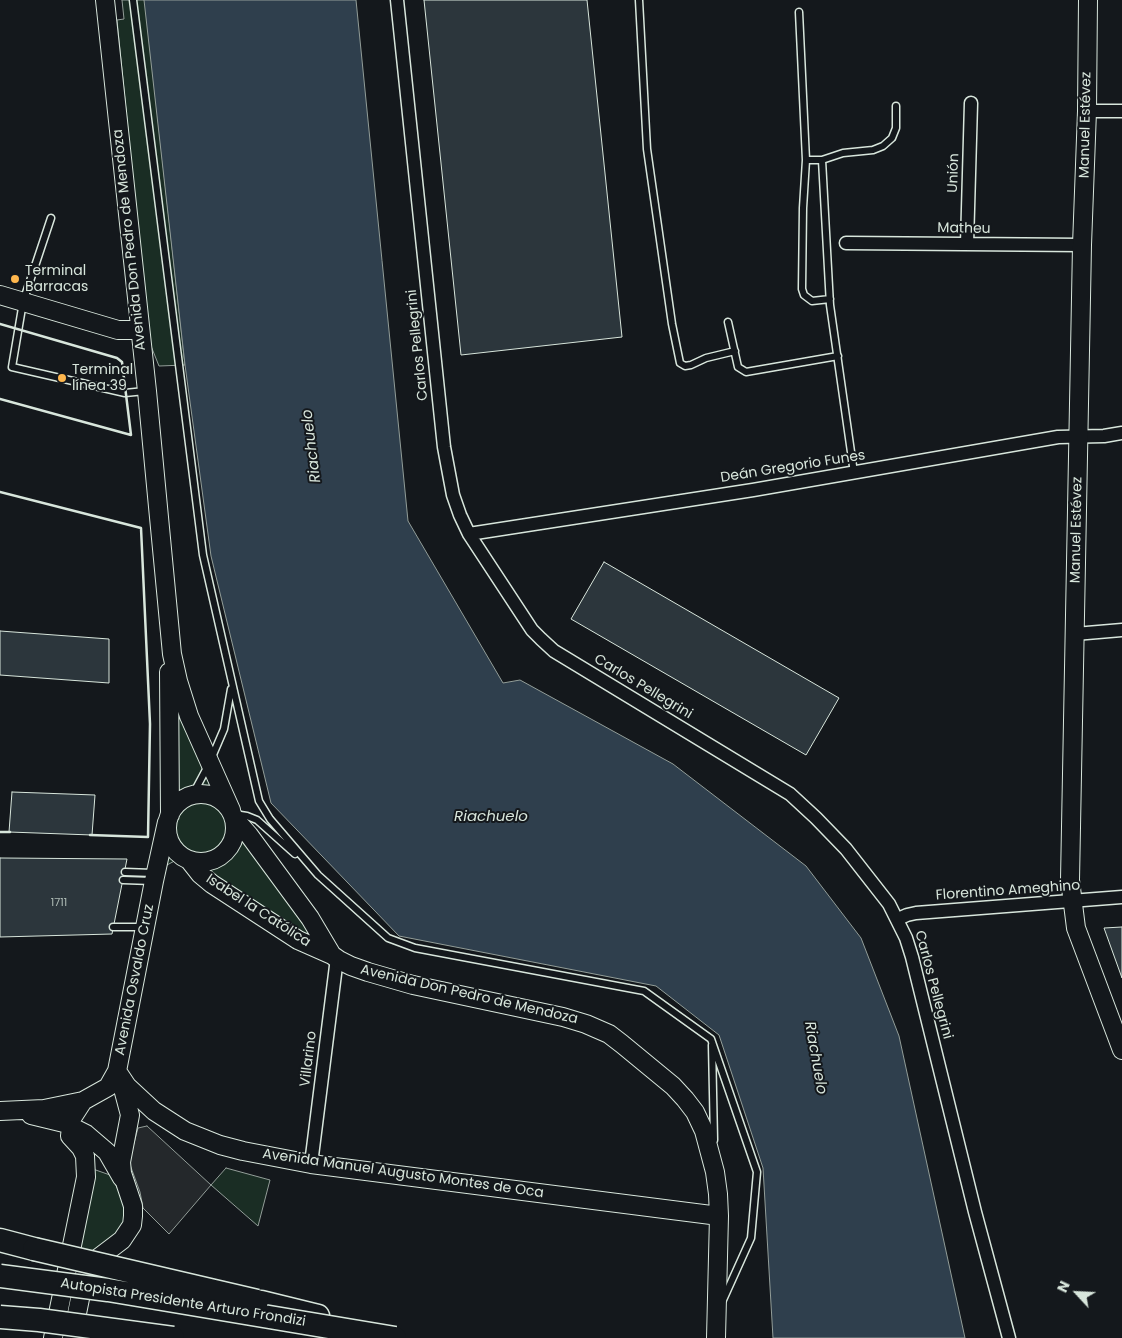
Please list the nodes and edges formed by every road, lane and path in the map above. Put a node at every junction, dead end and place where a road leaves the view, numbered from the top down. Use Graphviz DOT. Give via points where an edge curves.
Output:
graph roads {
  1 [pos="133,0"];
  2 [pos="397,0"];
  3 [pos="639,0"];
  4 [pos="1088,0"];
  5 [pos="106,1"];
  6 [pos="799,12"];
  7 [pos="971,103"];
  8 [pos="896,106"];
  9 [pos="1087,111"];
  10 [pos="1122,111"];
  11 [pos="806,160"];
  12 [pos="822,160"];
  13 [pos="51,218"];
  14 [pos="846,243"];
  15 [pos="967,244"];
  16 [pos="1082,246"];
  17 [pos="0,295"];
  18 [pos="830,299"];
  19 [pos="23,302"];
  20 [pos="728,322"];
  21 [pos="139,330"];
  22 [pos="734,351"];
  23 [pos="838,356"];
  24 [pos="147,391"];
  25 [pos="1122,433"];
  26 [pos="1079,437"];
  27 [pos="854,473"];
  28 [pos="470,534"];
  29 [pos="169,628"];
  30 [pos="1122,630"];
  31 [pos="1075,634"];
  32 [pos="232,686"];
  33 [pos="209,764"];
  34 [pos="193,794"];
  35 [pos="232,814"];
  36 [pos="168,818"];
  37 [pos="188,860"];
  38 [pos="125,872"];
  39 [pos="318,875"];
  40 [pos="123,880"];
  41 [pos="154,881"];
  42 [pos="1122,898"];
  43 [pos="1072,901"];
  44 [pos="898,919"];
  45 [pos="113,927"];
  46 [pos="145,928"];
  47 [pos="334,957"];
  48 [pos="712,1039"];
  49 [pos="1122,1050"];
  50 [pos="120,1076"];
  51 [pos="83,1101"];
  52 [pos="4,1111"];
  53 [pos="70,1125"];
  54 [pos="311,1164"];
  55 [pos="715,1172"];
  56 [pos="125,1185"];
  57 [pos="719,1216"];
  58 [pos="0,1240"];
  59 [pos="0,1276"];
  60 [pos="717,1313"];
  61 [pos="0,1317"];
  62 [pos="53,1338"];
  63 [pos="72,1338"];
  64 [pos="173,1338"];
  65 [pos="395,1338"];
  66 [pos="406,1338"];
  67 [pos="716,1338"];
  68 [pos="1009,1338"];
  1 -- 32 [label="lane" via="203,555"];
  2 -- 28 [label="street, Carlos Pellegrini" via="444,446 453,495"];
  3 -- 22 [label="lane" via="647,148 680,363 691,365"];
  4 -- 9 [label="main road, Manuel Estévez"];
  5 -- 21 [label="main road, Avenida Don Pedro de Mendoza"];
  6 -- 11 [label="lane"];
  7 -- 15 [label="street, Unión"];
  8 -- 12 [label="lane" via="896,128 892,138 883,146"];
  9 -- 10 [label="street"];
  9 -- 16 [label="main road, Manuel Estévez"];
  11 -- 12 [label="lane"];
  11 -- 18 [label="lane" via="802,289 812,301"];
  12 -- 18 [label="lane"];
  13 -- 19 [label="lane"];
  14 -- 15 [label="street, Matheu"];
  15 -- 16 [label="street, Matheu"];
  16 -- 26 [label="main road, Manuel Estévez"];
  17 -- 19 [label="main road"];
  18 -- 23 [label="lane"];
  19 -- 21 [label="main road" via="118,330"];
  19 -- 24 [label="lane" via="12,367 125,393"];
  20 -- 22 [label="lane"];
  21 -- 24 [label="main road, Avenida Don Pedro de Mendoza"];
  22 -- 23 [label="lane" via="738,366 746,372"];
  23 -- 27 [label="lane"];
  24 -- 29 [label="main road, Avenida Don Pedro de Mendoza"];
  25 -- 26 [label="street, Deán Gregorio Funes"];
  26 -- 27 [label="street, Deán Gregorio Funes"];
  26 -- 31 [label="main road, Manuel Estévez"];
  27 -- 28 [label="street, Deán Gregorio Funes"];
  28 -- 44 [label="street, Carlos Pellegrini" via="541,639 790,794 846,849"];
  29 -- 33 [label="main road, Avenida Don Pedro de Mendoza" via="178,681"];
  29 -- 36 [label="main road, Avenida Don Pedro de Mendoza"];
  30 -- 31 [label="street"];
  31 -- 43 [label="main road, Manuel Estévez"];
  32 -- 33 [label="lane" via="224,729"];
  32 -- 39 [label="lane" via="259,802 270,820"];
  33 -- 34 [label="lane"];
  33 -- 35 [label="main road, Avenida Don Pedro de Mendoza"];
  34 -- 35 [label="main road" via="214,796 226,804"];
  34 -- 36 [label="main road" via="179,802"];
  35 -- 37 [label="main road" via="234,835 226,851 206,862"];
  35 -- 39 [label="lane" via="247,816 261,823"];
  35 -- 47 [label="main road, Avenida Don Pedro de Mendoza"];
  36 -- 37 [label="main road" via="171,844"];
  36 -- 41 [label="main road, Avenida Osvaldo Cruz"];
  37 -- 41 [label="main road, Avenida Osvaldo Cruz" via="172,864"];
  37 -- 47 [label="main road, Isabel la Católica" via="212,884 298,940"];
  38 -- 41 [label="lane"];
  39 -- 48 [label="lane" via="382,934 400,943 644,991"];
  40 -- 41 [label="lane"];
  41 -- 46 [label="main road, Avenida Osvaldo Cruz"];
  42 -- 43 [label="street, Florentino Ameghino"];
  43 -- 44 [label="street, Florentino Ameghino" via="916,913"];
  43 -- 49 [label="main road, Manuel Estévez" via="1078,936"];
  44 -- 68 [label="street, Carlos Pellegrini" via="912,957"];
  45 -- 46 [label="lane"];
  46 -- 50 [label="main road, Avenida Osvaldo Cruz"];
  47 -- 54 [label="street, Villarino"];
  47 -- 55 [label="main road, Avenida Don Pedro de Mendoza" via="380,976 575,1019 609,1034 673,1086 695,1112 704,1131"];
  48 -- 55 [label="lane"];
  48 -- 60 [label="lane" via="757,1172 751,1238"];
  50 -- 51 [label="main road"];
  50 -- 54 [label="main road, Avenida Manuel Augusto Montes de Oca" via="154,1111 185,1131 220,1145"];
  50 -- 56 [label="main road, Avenida Osvaldo Cruz" via="130,1115 122,1162"];
  51 -- 52 [label="main road" via="52,1108"];
  51 -- 53 [label="main road"];
  52 -- 53 [label="main road"];
  53 -- 56 [label="main road" via="103,1147"];
  53 -- 62 [label="main road" via="70,1136 84,1156 86,1178"];
  54 -- 57 [label="main road, Avenida Manuel Augusto Montes de Oca"];
  55 -- 57 [label="main road, Avenida Don Pedro de Mendoza"];
  56 -- 63 [label="main road, Avenida Osvaldo Cruz" via="133,1206 132,1225 122,1240 97,1259 85,1274"];
  57 -- 60 [label="main road, Avenida Don Pedro de Mendoza"];
  58 -- 66 [label="highway, bridge"];
  59 -- 65 [label="highway, Autopista Presidente Arturo Frondizi, bridge" via="108,1290"];
  60 -- 67 [label="main road, Avenida Don Pedro de Mendoza"];
  61 -- 64 [label="highway, bridge"];
}
